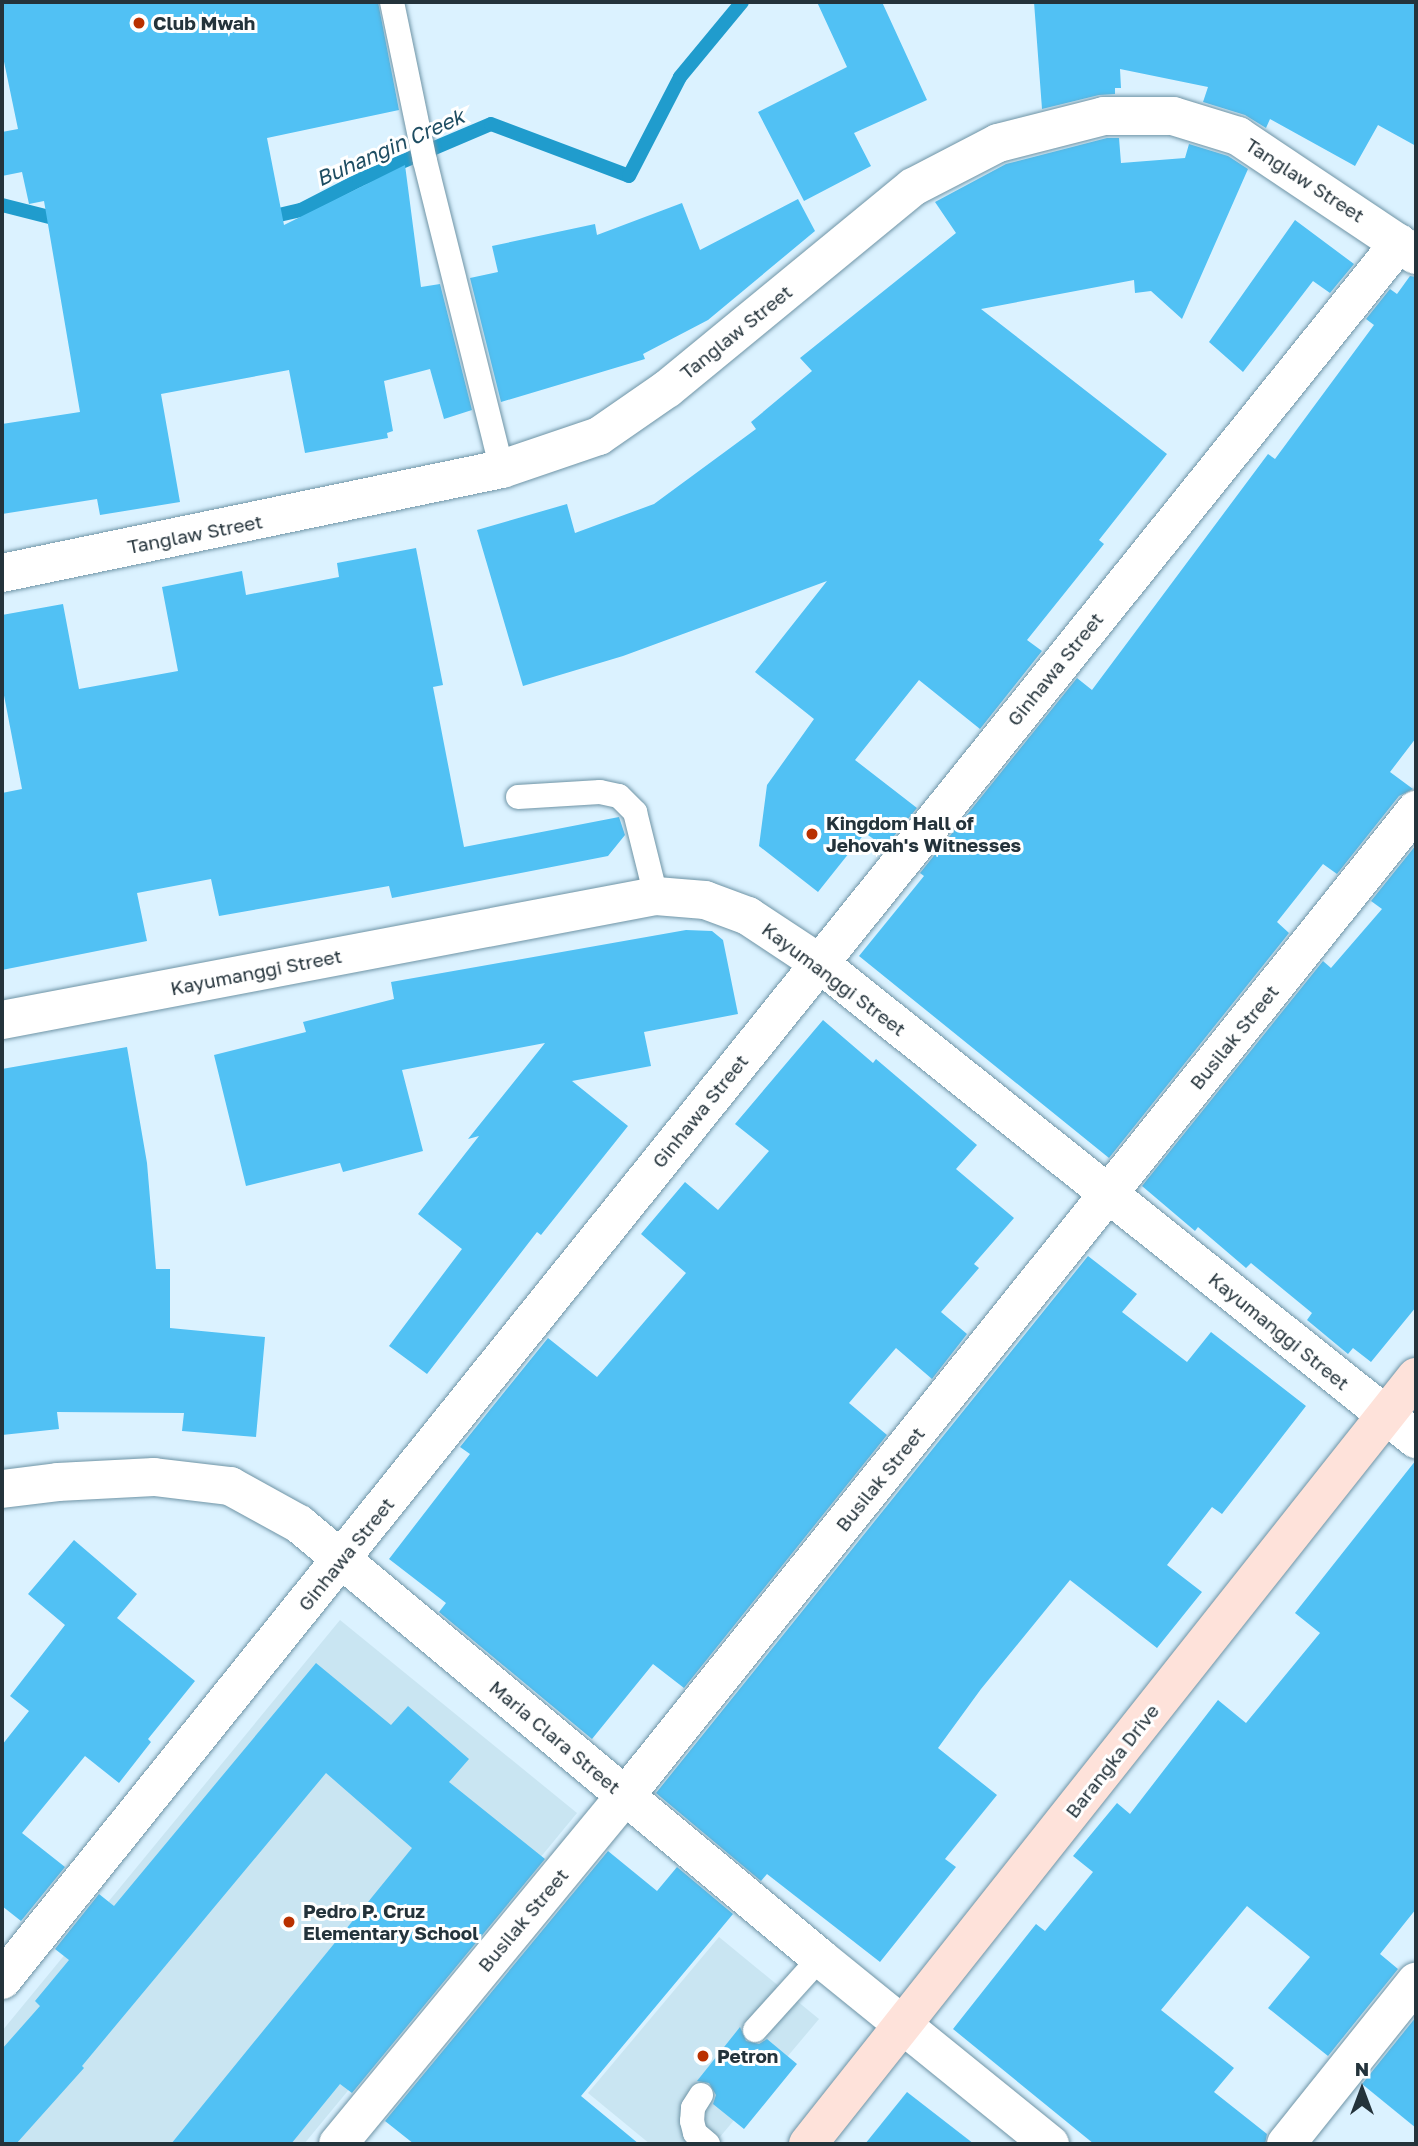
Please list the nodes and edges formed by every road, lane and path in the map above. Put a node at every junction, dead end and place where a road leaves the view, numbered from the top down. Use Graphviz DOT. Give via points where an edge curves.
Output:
graph roads {
  1 [pos="392,2"];
  2 [pos="1408,249"];
  3 [pos="502,469"];
  4 [pos="2,573"];
  5 [pos="518,797"];
  6 [pos="1416,810"];
  7 [pos="656,896"];
  8 [pos="819,963"];
  9 [pos="2,1020"];
  10 [pos="1108,1194"];
  11 [pos="1416,1377"];
  12 [pos="1386,1416"];
  13 [pos="1416,1439"];
  14 [pos="2,1489"];
  15 [pos="342,1559"];
  16 [pos="626,1795"];
  17 [pos="820,1958"];
  18 [pos="2,1980"];
  19 [pos="1416,1982"];
  20 [pos="903,2024"];
  21 [pos="755,2030"];
  22 [pos="701,2095"];
  23 [pos="338,2144"];
  24 [pos="708,2144"];
  25 [pos="808,2144"];
  26 [pos="1050,2144"];
  27 [pos="1286,2144"];
  1 -- 3 [label="lane" via="423,151"];
  2 -- 3 [label="street, Tanglaw Street" via="1238,136 1173,116 1104,116 998,143 913,187 667,389 600,436"];
  2 -- 8 [label="street, Ginhawa Street"];
  3 -- 4 [label="street, Tanglaw Street"];
  5 -- 7 [label="lane" via="600,792 619,796 635,812"];
  6 -- 10 [label="street, Busilak Street"];
  7 -- 8 [label="street, Kayumanggi Street" via="705,900 748,916"];
  7 -- 9 [label="street, Kayumanggi Street"];
  8 -- 10 [label="street, Kayumanggi Street"];
  8 -- 15 [label="street, Ginhawa Street"];
  10 -- 12 [label="street, Kayumanggi Street"];
  10 -- 16 [label="street, Busilak Street"];
  11 -- 12 [label="main road, Barangka Drive"];
  12 -- 13 [label="street, Kayumanggi Street"];
  12 -- 20 [label="main road, Barangka Drive"];
  14 -- 15 [label="street, Maria Clara Street" via="154,1478 230,1486 299,1524"];
  15 -- 16 [label="street, Maria Clara Street"];
  15 -- 18 [label="street, Ginhawa Street"];
  16 -- 17 [label="street, Maria Clara Street"];
  16 -- 23 [label="street, Busilak Street"];
  17 -- 20 [label="street, Maria Clara Street"];
  17 -- 21 [label="lane"];
  19 -- 27 [label="street"];
  20 -- 25 [label="main road, Barangka Drive"];
  20 -- 26 [label="street, Maria Clara Street"];
  22 -- 24 [label="lane" via="692,2121 695,2133"];
}
